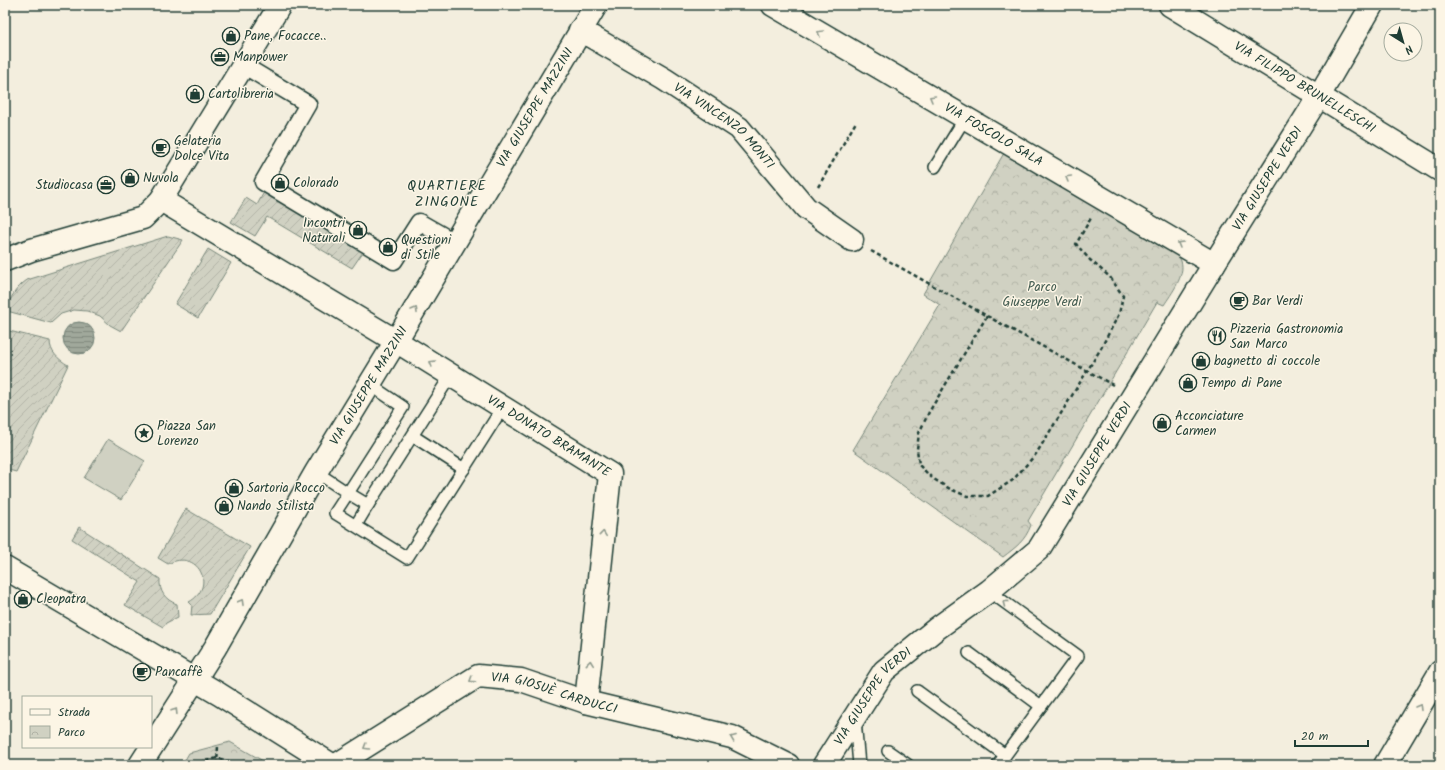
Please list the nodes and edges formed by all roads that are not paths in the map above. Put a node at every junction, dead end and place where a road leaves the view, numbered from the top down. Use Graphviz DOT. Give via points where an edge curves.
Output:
graph roads {
  1 [pos="280,5"];
  2 [pos="596,5"];
  3 [pos="773,5"];
  4 [pos="1170,5"];
  5 [pos="1372,5"];
  6 [pos="580,30"];
  7 [pos="243,65"];
  8 [pos="1319,96"];
  9 [pos="965,118"];
  10 [pos="935,167"];
  11 [pos="1440,170"];
  12 [pos="161,200"];
  13 [pos="852,240"];
  14 [pos="454,242"];
  15 [pos="5,260"];
  16 [pos="1214,264"];
  17 [pos="396,341"];
  18 [pos="451,375"];
  19 [pos="369,384"];
  20 [pos="503,407"];
  21 [pos="413,436"];
  22 [pos="464,469"];
  23 [pos="316,472"];
  24 [pos="348,493"];
  25 [pos="368,505"];
  26 [pos="356,526"];
  27 [pos="5,568"];
  28 [pos="989,591"];
  29 [pos="969,653"];
  30 [pos="1440,672"];
  31 [pos="194,680"];
  32 [pos="917,691"];
  33 [pos="586,702"];
  34 [pos="1042,706"];
  35 [pos="855,717"];
  36 [pos="152,746"];
  37 [pos="151,748"];
  38 [pos="888,751"];
  39 [pos="1005,755"];
  40 [pos="140,765"];
  41 [pos="332,765"];
  42 [pos="336,765"];
  43 [pos="788,765"];
  44 [pos="824,765"];
  45 [pos="860,765"];
  46 [pos="908,765"];
  47 [pos="998,765"];
  48 [pos="1385,765"];
  1 -- 7 [label="street"];
  2 -- 6 [label="street, VIA GIUSEPPE MAZZINI"];
  9 -- 3 [label="street, VIA FOSCOLO SALA, one-way"];
  4 -- 8 [label="street, VIA FILIPPO BRUNELLESCHI"];
  5 -- 8 [label="street, VIA GIUSEPPE VERDI"];
  6 -- 13 [label="street, VIA VINCENZO MONTI" via="664,79 740,128 806,208"];
  6 -- 14 [label="street, VIA GIUSEPPE MAZZINI"];
  7 -- 12 [label="street"];
  7 -- 14 [label="street" via="308,104 263,182 394,261 418,222"];
  8 -- 11 [label="street, VIA FILIPPO BRUNELLESCHI"];
  8 -- 16 [label="street, VIA GIUSEPPE VERDI"];
  9 -- 10 [label="lane"];
  16 -- 9 [label="street, VIA FOSCOLO SALA, one-way"];
  12 -- 15 [label="street" via="143,218 30,250"];
  12 -- 17 [label="street"];
  17 -- 14 [label="street, VIA GIUSEPPE MAZZINI, one-way"];
  16 -- 28 [label="street, VIA GIUSEPPE VERDI" via="1039,549"];
  18 -- 17 [label="street, VIA DONATO BRAMANTE, one-way"];
  17 -- 19 [label="street, VIA GIUSEPPE MAZZINI"];
  18 -- 20 [label="street, VIA DONATO BRAMANTE"];
  18 -- 21 [label="lane"];
  19 -- 23 [label="street, VIA GIUSEPPE MAZZINI"];
  19 -- 24 [label="lane" via="403,407"];
  20 -- 22 [label="lane"];
  33 -- 20 [label="street, VIA DONATO BRAMANTE, one-way" via="610,474"];
  21 -- 22 [label="lane"];
  21 -- 25 [label="lane"];
  22 -- 26 [label="lane" via="407,558"];
  23 -- 24 [label="lane"];
  31 -- 23 [label="street, VIA GIUSEPPE MAZZINI, one-way"];
  24 -- 25 [label="lane"];
  24 -- 26 [label="lane" via="336,513"];
  25 -- 26 [label="lane"];
  27 -- 31 [label="street"];
  34 -- 28 [label="lane, one-way" via="1078,656"];
  28 -- 35 [label="street, VIA GIUSEPPE VERDI" via="884,671"];
  29 -- 34 [label="lane"];
  48 -- 30 [label="street, one-way"];
  36 -- 31 [label="street, VIA GIUSEPPE MAZZINI, one-way"];
  31 -- 41 [label="street"];
  32 -- 39 [label="lane"];
  33 -- 42 [label="street, VIA GIOSUÈ CARDUCCI, one-way" via="521,680 478,676"];
  43 -- 33 [label="street, VIA GIOSUÈ CARDUCCI, one-way" via="732,737"];
  34 -- 39 [label="lane"];
  35 -- 44 [label="street, VIA GIUSEPPE VERDI"];
  35 -- 45 [label="lane"];
  40 -- 37 [label="street, VIA GIUSEPPE MAZZINI, one-way"];
  38 -- 46 [label="lane"];
  39 -- 47 [label="lane"];
}
